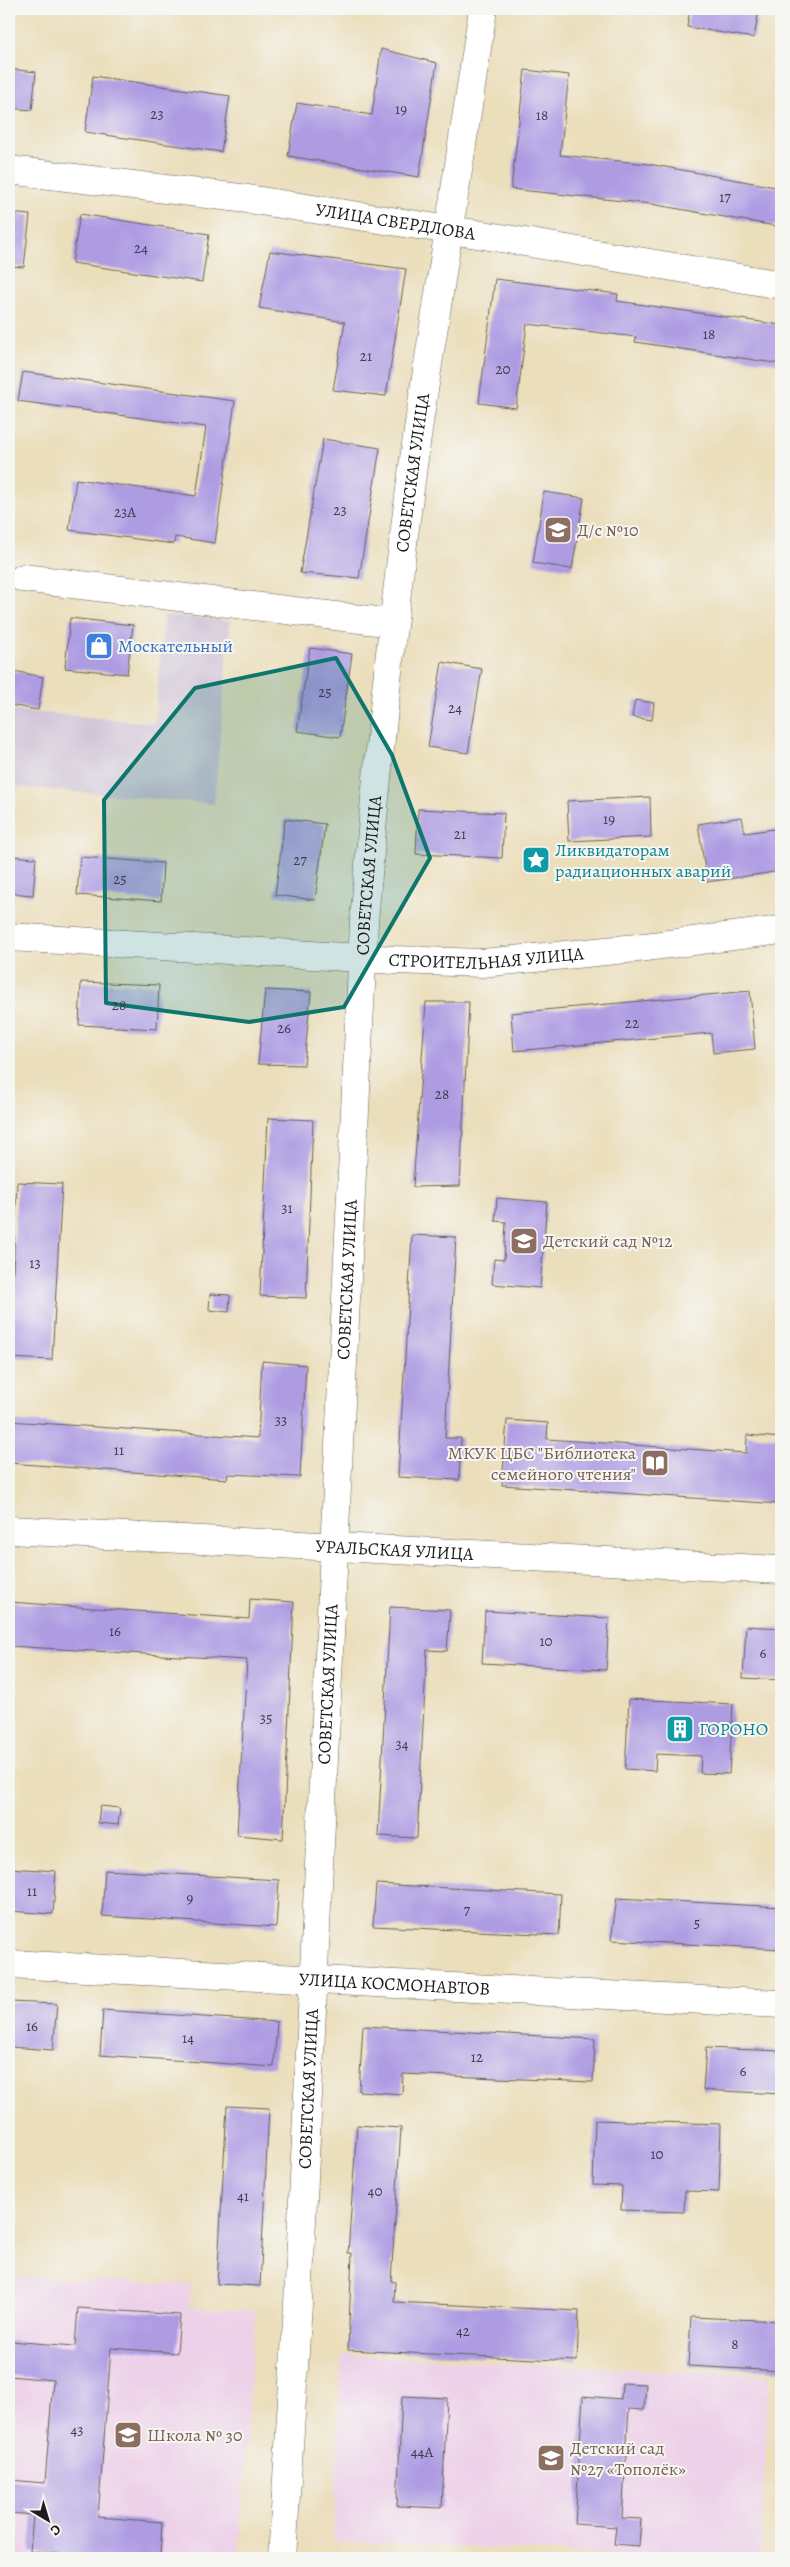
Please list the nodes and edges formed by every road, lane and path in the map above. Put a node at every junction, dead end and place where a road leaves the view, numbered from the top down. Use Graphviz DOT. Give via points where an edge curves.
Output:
graph roads {
  1 [pos="483,9"];
  2 [pos="9,170"];
  3 [pos="449,231"];
  4 [pos="781,286"];
  5 [pos="23,578"];
  6 [pos="393,622"];
  7 [pos="781,930"];
  8 [pos="9,937"];
  9 [pos="362,958"];
  10 [pos="9,1530"];
  11 [pos="334,1546"];
  12 [pos="781,1570"];
  13 [pos="9,1964"];
  14 [pos="313,1979"];
  15 [pos="781,2004"];
  16 [pos="282,2558"];
  1 -- 3 [label="street, СОВЕТСКАЯ УЛИЦА"];
  2 -- 3 [label="street, УЛИЦА СВЕРДЛОВА" via="248,199"];
  3 -- 4 [label="street, УЛИЦА СВЕРДЛОВА"];
  3 -- 6 [label="street, СОВЕТСКАЯ УЛИЦА"];
  5 -- 6 [label="street"];
  6 -- 9 [label="street, СОВЕТСКАЯ УЛИЦА" via="376,772"];
  7 -- 9 [label="street, СТРОИТЕЛЬНАЯ УЛИЦА" via="482,963"];
  8 -- 9 [label="street, СТРОИТЕЛЬНАЯ УЛИЦА"];
  9 -- 11 [label="street, СОВЕТСКАЯ УЛИЦА"];
  10 -- 11 [label="street, УРАЛЬСКАЯ УЛИЦА"];
  11 -- 12 [label="street, УРАЛЬСКАЯ УЛИЦА"];
  11 -- 14 [label="street, СОВЕТСКАЯ УЛИЦА"];
  13 -- 14 [label="street, УЛИЦА КОСМОНАВТОВ"];
  14 -- 15 [label="street, УЛИЦА КОСМОНАВТОВ"];
  14 -- 16 [label="street, СОВЕТСКАЯ УЛИЦА"];
}
